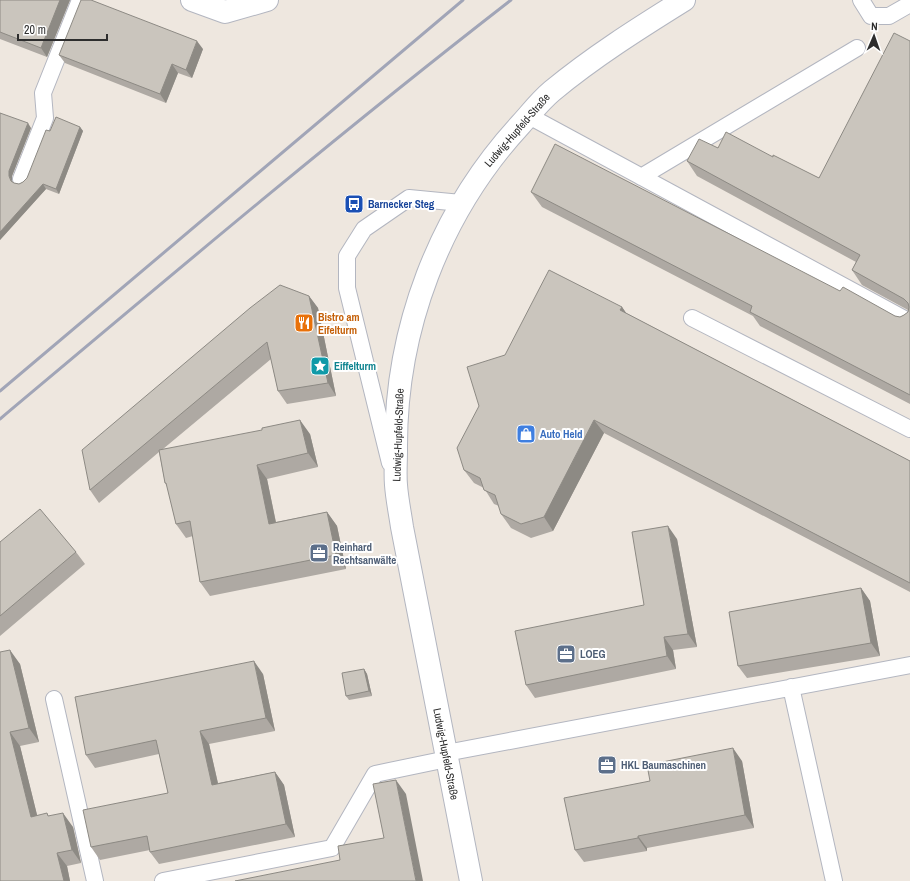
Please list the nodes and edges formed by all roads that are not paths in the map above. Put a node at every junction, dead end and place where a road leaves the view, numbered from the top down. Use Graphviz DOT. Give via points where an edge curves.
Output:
graph roads {
  1 [pos="80,0"];
  2 [pos="192,0"];
  3 [pos="267,0"];
  4 [pos="684,0"];
  5 [pos="861,0"];
  6 [pos="910,4"];
  7 [pos="857,48"];
  8 [pos="529,116"];
  9 [pos="641,177"];
  10 [pos="21,179"];
  11 [pos="461,203"];
  12 [pos="692,318"];
  13 [pos="910,322"];
  14 [pos="910,429"];
  15 [pos="396,485"];
  16 [pos="910,665"];
  17 [pos="791,687"];
  18 [pos="54,699"];
  19 [pos="447,756"];
  20 [pos="95,881"];
  21 [pos="163,881"];
  22 [pos="471,881"];
  23 [pos="834,881"];
  1 -- 10 [label="lane" via="43,93 45,118"];
  2 -- 3 [label="main road" via="225,12"];
  4 -- 8 [label="main road, Ludwig-Hupfeld-Straße" via="613,45 551,92"];
  5 -- 6 [label="lane" via="871,16 888,16"];
  7 -- 9 [label="lane"];
  8 -- 9 [label="lane"];
  8 -- 11 [label="main road, Ludwig-Hupfeld-Straße" via="483,169"];
  9 -- 13 [label="lane"];
  11 -- 15 [label="main road, Ludwig-Hupfeld-Straße" via="428,273 413,316 400,376 396,430"];
  11 -- 15 [label="lane" via="410,198 364,229 347,256 347,288"];
  12 -- 14 [label="lane"];
  15 -- 19 [label="main road, Ludwig-Hupfeld-Straße"];
  16 -- 17 [label="lane"];
  17 -- 19 [label="lane"];
  17 -- 23 [label="lane"];
  18 -- 20 [label="lane"];
  19 -- 21 [label="lane" via="375,774 332,848"];
  19 -- 22 [label="main road, Ludwig-Hupfeld-Straße"];
}
